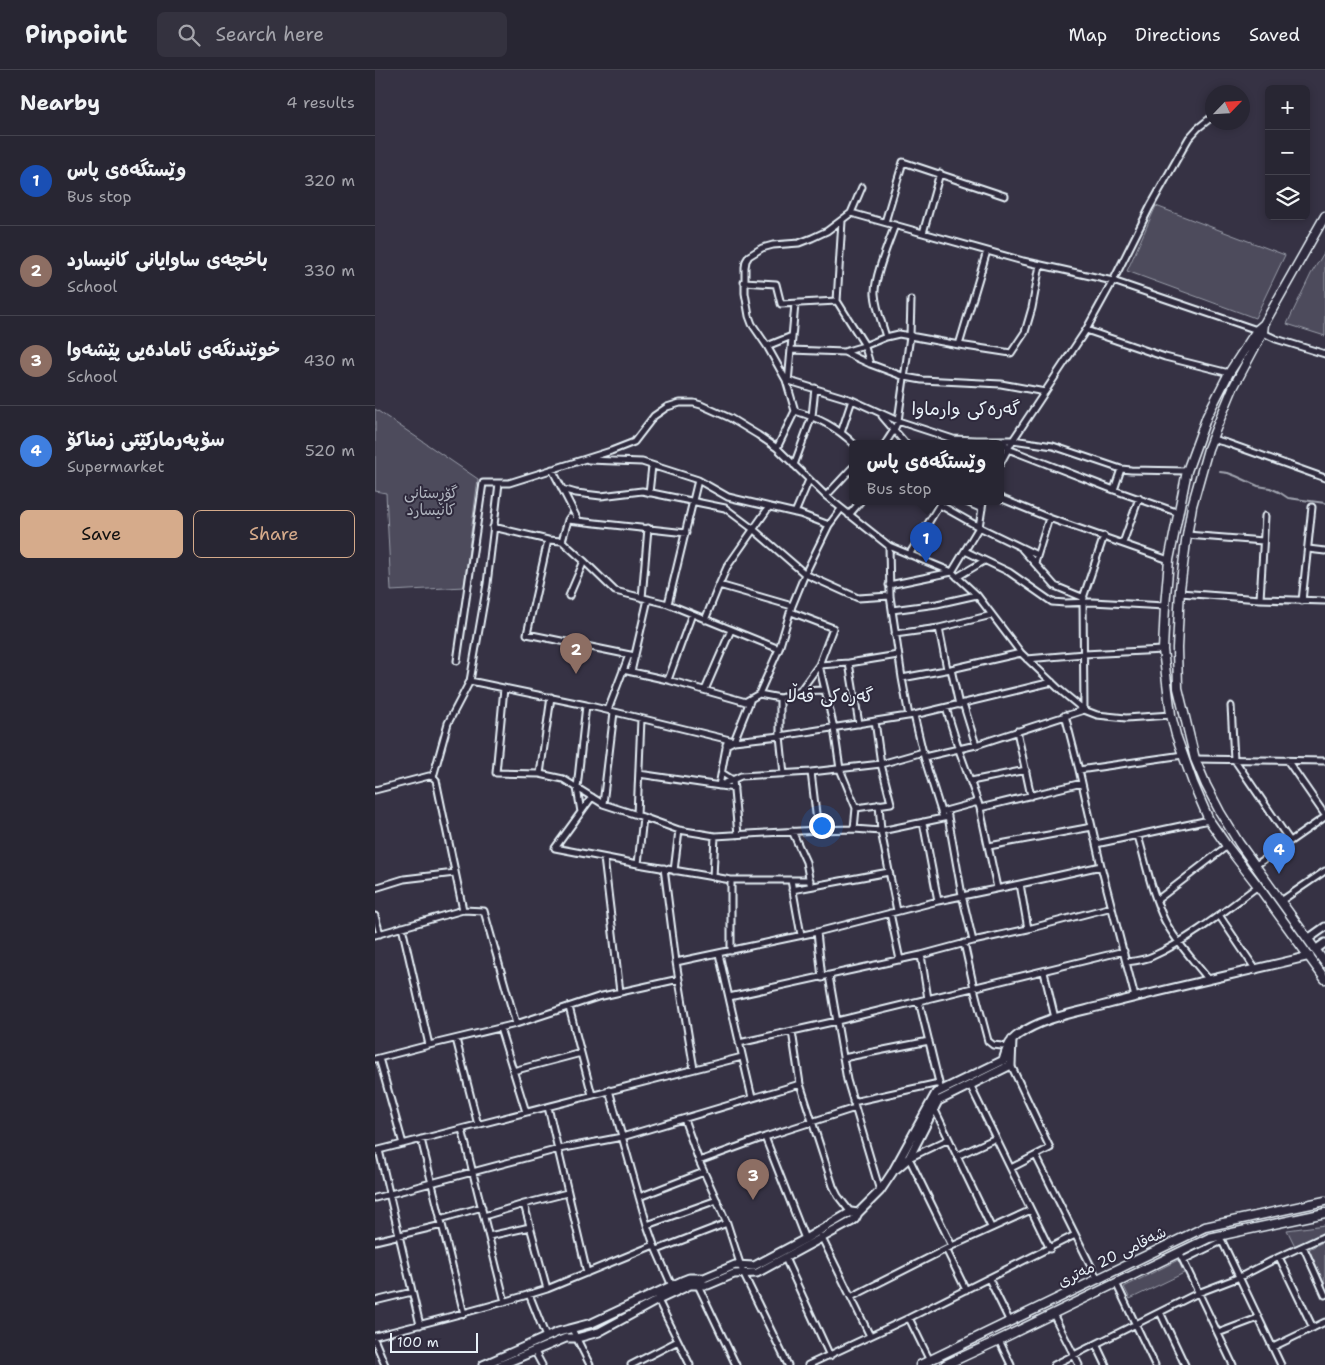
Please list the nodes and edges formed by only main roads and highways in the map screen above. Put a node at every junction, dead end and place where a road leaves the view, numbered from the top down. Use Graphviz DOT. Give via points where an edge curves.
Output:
graph roads {
  1 [pos="1325,216"];
  2 [pos="1261,328"];
  3 [pos="1177,522"];
  4 [pos="1187,535"];
  5 [pos="1173,540"];
  6 [pos="1239,844"];
  7 [pos="1228,848"];
  8 [pos="1313,953"];
  9 [pos="1325,964"];
  10 [pos="1325,978"];
  11 [pos="1325,1201"];
  12 [pos="1325,1213"];
  13 [pos="1054,1300"];
  14 [pos="1056,1312"];
  15 [pos="931,1363"];
  16 [pos="921,1365"];
  17 [pos="945,1365"];
  1 -- 2 [label="main road"];
  2 -- 3 [label="main road" via="1229,373 1207,416 1187,470"];
  2 -- 4 [label="main road" via="1212,439"];
  3 -- 4 [label="main road"];
  3 -- 5 [label="main road"];
  4 -- 5 [label="main road"];
  4 -- 6 [label="main road" via="1180,593 1178,688 1195,759"];
  5 -- 7 [label="main road" via="1163,650 1171,715 1193,783 1209,820"];
  6 -- 7 [label="main road"];
  6 -- 8 [label="main road" via="1308,939"];
  7 -- 8 [label="main road"];
  8 -- 9 [label="main road"];
  8 -- 10 [label="main road"];
  11 -- 13 [label="main road, شەقامی 20 مەتری" via="1205,1227"];
  12 -- 14 [label="main road, شەقامی 20 مەتری" via="1209,1238"];
  13 -- 14 [label="main road"];
  13 -- 15 [label="main road, شەقامی 20 مەتری"];
  14 -- 17 [label="main road, شەقامی 20 مەتری"];
  15 -- 16 [label="main road, شەقامی 20 مەتری"];
}
